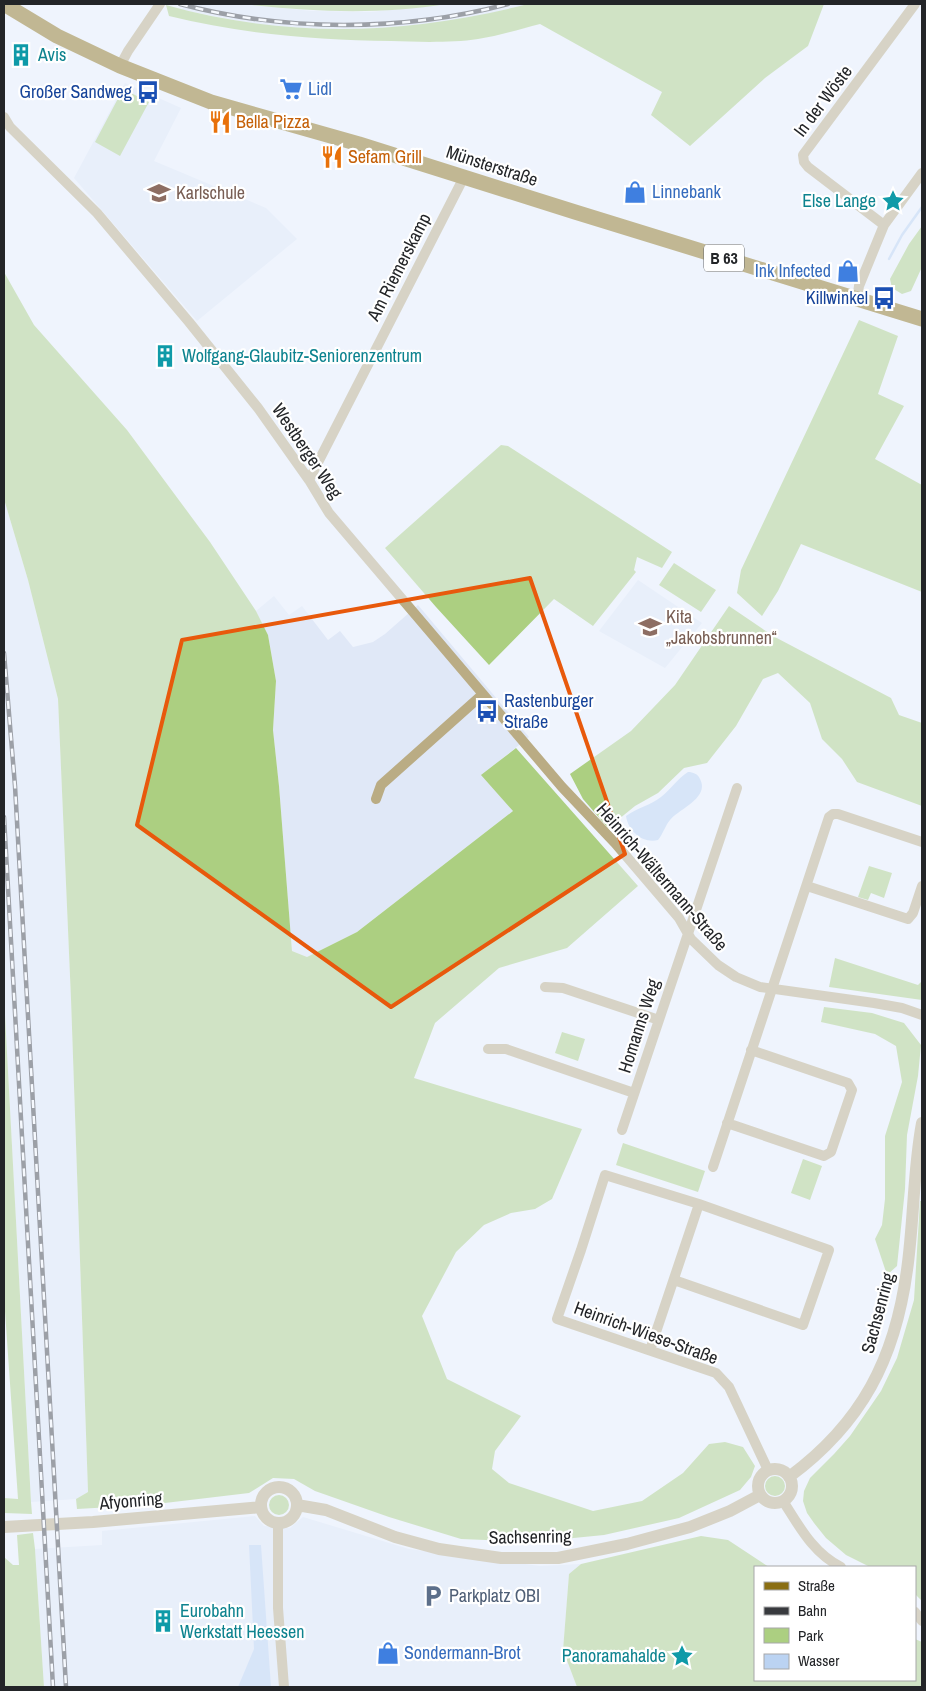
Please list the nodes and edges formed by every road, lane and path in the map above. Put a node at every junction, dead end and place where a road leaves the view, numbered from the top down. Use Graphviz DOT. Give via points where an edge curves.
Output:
graph roads {
  1 [pos="4,4"];
  2 [pos="160,4"];
  3 [pos="916,4"];
  4 [pos="120,66"];
  5 [pos="4,117"];
  6 [pos="922,173"];
  7 [pos="464,177"];
  8 [pos="884,225"];
  9 [pos="857,298"];
  10 [pos="922,318"];
  11 [pos="309,480"];
  12 [pos="483,694"];
  13 [pos="737,788"];
  14 [pos="376,799"];
  15 [pos="581,807"];
  16 [pos="922,842"];
  17 [pos="807,886"];
  18 [pos="922,886"];
  19 [pos="688,932"];
  20 [pos="545,987"];
  21 [pos="772,988"];
  22 [pos="922,1014"];
  23 [pos="659,1020"];
  24 [pos="488,1049"];
  25 [pos="751,1050"];
  26 [pos="634,1093"];
  27 [pos="727,1123"];
  28 [pos="922,1123"];
  29 [pos="622,1130"];
  30 [pos="713,1167"];
  31 [pos="699,1204"];
  32 [pos="674,1280"];
  33 [pos="650,1350"];
  34 [pos="768,1470"];
  35 [pos="789,1477"];
  36 [pos="760,1495"];
  37 [pos="783,1501"];
  38 [pos="297,1505"];
  39 [pos="261,1507"];
  40 [pos="278,1523"];
  41 [pos="4,1527"];
  42 [pos="840,1566"];
  43 [pos="284,1687"];
  1 -- 4 [label="main road, Münsterstraße / B 63" via="58,36"];
  2 -- 4 [label="street"];
  3 -- 8 [label="street, In der Wöste" via="804,155 808,167"];
  4 -- 7 [label="main road, Münsterstraße / B 63" via="211,102"];
  5 -- 11 [label="street, Westberger Weg" via="10,127 118,236 258,408"];
  6 -- 8 [label="street"];
  7 -- 9 [label="main road, Münsterstraße / B 63"];
  7 -- 11 [label="street, Am Riemerskamp"];
  8 -- 9 [label="street"];
  9 -- 10 [label="main road, Münsterstraße / B 63"];
  11 -- 12 [label="street, Westberger Weg" via="329,513"];
  12 -- 14 [label="street" via="381,785"];
  12 -- 15 [label="street, Westberger Weg"];
  13 -- 19 [label="street, Homanns Weg"];
  15 -- 19 [label="street, Heinrich-Wältermann-Straße" via="668,904"];
  16 -- 17 [label="street" via="833,814 829,817"];
  17 -- 18 [label="street" via="908,919"];
  17 -- 21 [label="street"];
  19 -- 21 [label="street, Heinrich-Wältermann-Straße" via="710,958 732,975 750,984"];
  19 -- 23 [label="street, Homanns Weg"];
  20 -- 23 [label="street" via="563,988"];
  21 -- 22 [label="street, Heinrich-Wältermann-Straße" via="874,1003"];
  21 -- 25 [label="street"];
  23 -- 26 [label="street, Homanns Weg"];
  24 -- 26 [label="street" via="506,1049"];
  25 -- 27 [label="street"];
  25 -- 27 [label="street" via="848,1083 852,1090 832,1152 824,1156"];
  26 -- 29 [label="street, Homanns Weg"];
  27 -- 30 [label="street"];
  28 -- 35 [label="street, Sachsenring" via="907,1270 889,1349 875,1382 847,1423 815,1457"];
  31 -- 32 [label="street"];
  31 -- 32 [label="street" via="829,1250 803,1325"];
  31 -- 33 [label="street, Heinrich-Wiese-Straße" via="605,1175 557,1319"];
  32 -- 33 [label="street"];
  33 -- 34 [label="street, Heinrich-Wiese-Straße" via="716,1373 723,1380"];
  34 -- 35 [label="street" via="781,1470"];
  34 -- 36 [label="street" via="759,1480"];
  35 -- 37 [label="street" via="791,1490"];
  36 -- 37 [label="street" via="770,1503"];
  36 -- 38 [label="street, Sachsenring" via="690,1527 558,1558 501,1558 438,1549 395,1537 326,1510"];
  37 -- 42 [label="street" via="806,1537"];
  38 -- 39 [label="street" via="292,1492 278,1487 266,1493"];
  38 -- 40 [label="street" via="292,1519"];
  39 -- 40 [label="street" via="266,1518"];
  39 -- 41 [label="street, Afyonring"];
  40 -- 43 [label="street" via="278,1608"];
}
